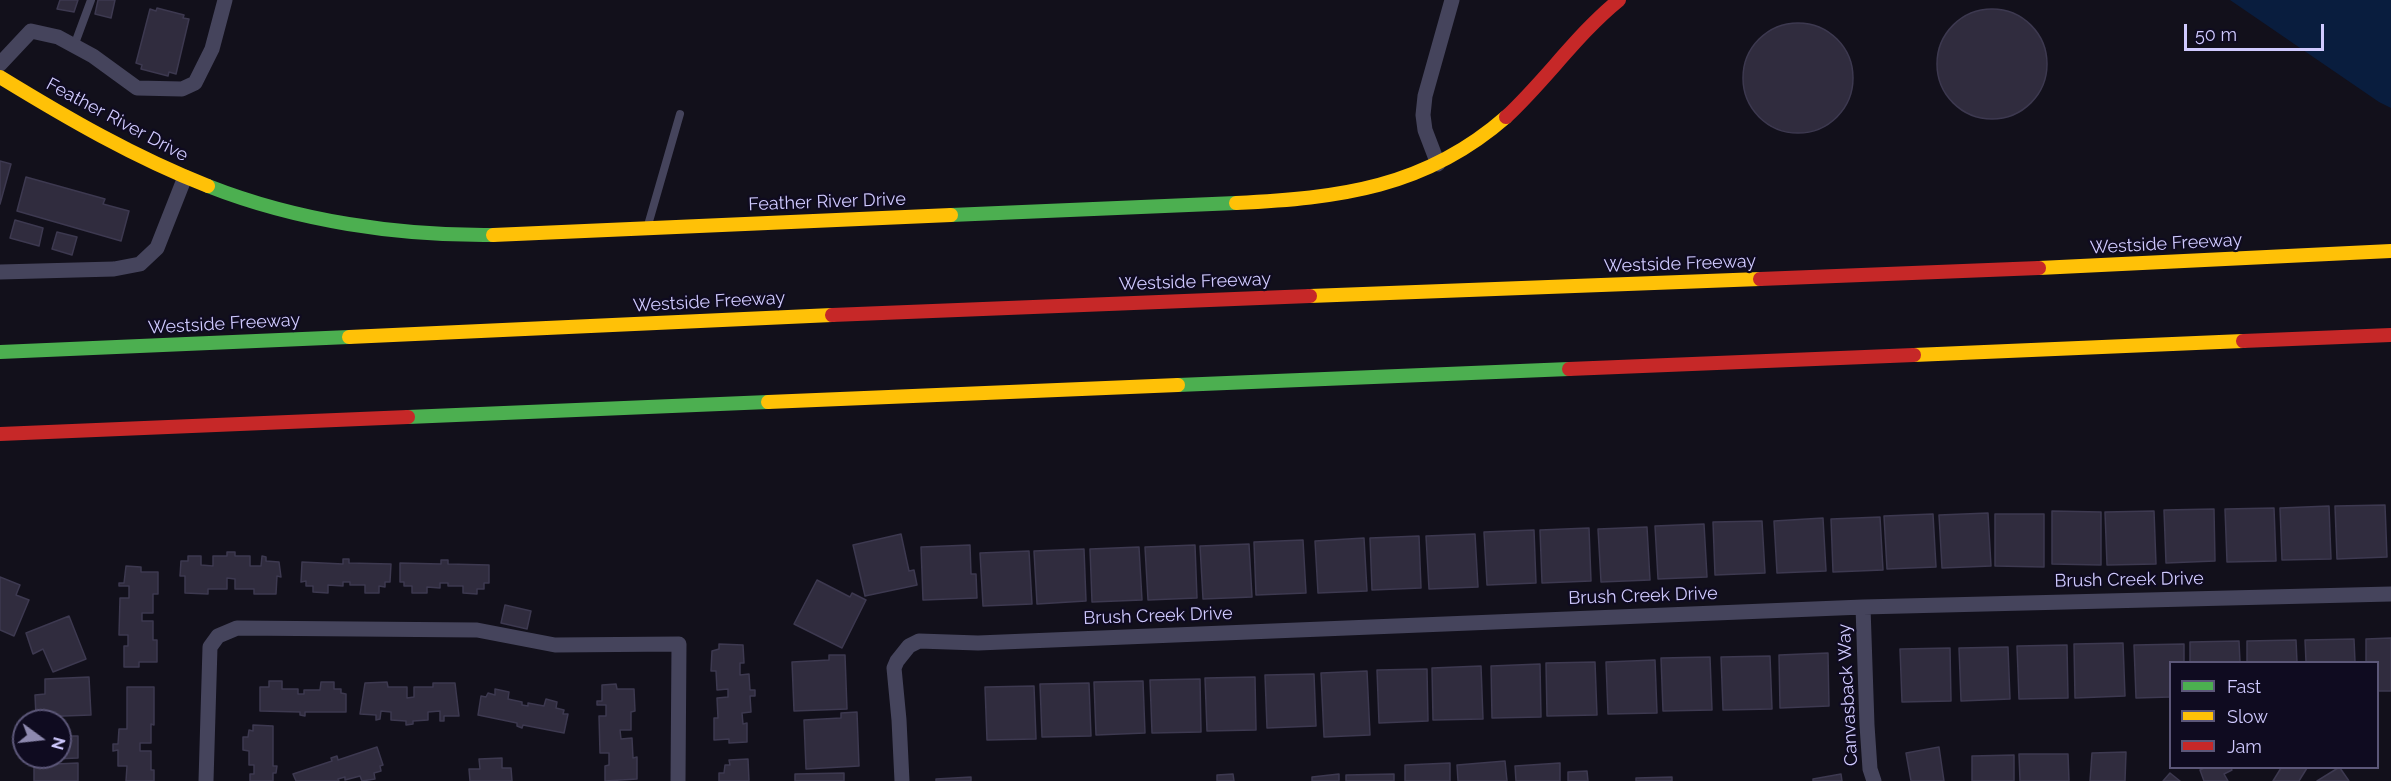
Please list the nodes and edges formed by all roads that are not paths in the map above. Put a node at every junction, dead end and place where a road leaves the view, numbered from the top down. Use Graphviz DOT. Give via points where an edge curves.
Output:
graph roads {
  1 [pos="91,0"];
  2 [pos="225,0"];
  3 [pos="1452,0"];
  4 [pos="1619,0"];
  5 [pos="74,46"];
  6 [pos="0,64"];
  7 [pos="0,76"];
  8 [pos="680,114"];
  9 [pos="1438,164"];
  10 [pos="185,177"];
  11 [pos="647,227"];
  12 [pos="2391,251"];
  13 [pos="0,272"];
  14 [pos="2391,335"];
  15 [pos="0,351"];
  16 [pos="0,434"];
  17 [pos="2391,594"];
  18 [pos="1863,607"];
  19 [pos="206,781"];
  20 [pos="678,781"];
  21 [pos="902,781"];
  22 [pos="1874,781"];
  1 -- 5 [label="lane"];
  2 -- 5 [label="street" via="212,49 195,83 182,89 137,88"];
  3 -- 9 [label="street" via="1423,115"];
  4 -- 9 [label="main road, Feather River Drive" via="1503,120"];
  5 -- 6 [label="street" via="58,37 31,32"];
  7 -- 10 [label="main road, Feather River Drive" via="123,148"];
  8 -- 11 [label="lane"];
  9 -- 11 [label="main road, Feather River Drive" via="1366,190 1299,200"];
  10 -- 11 [label="main road, Feather River Drive" via="302,216 402,232 491,235"];
  10 -- 13 [label="street" via="157,248 140,264 114,269"];
  12 -- 15 [label="main road, Westside Freeway"];
  14 -- 16 [label="main road"];
  17 -- 18 [label="street, Brush Creek Drive"];
  18 -- 21 [label="street, Brush Creek Drive" via="978,643 919,641 901,653 894,668"];
  18 -- 22 [label="street, Canvasback Way" via="1867,725"];
  19 -- 20 [label="street" via="210,647 218,636 248,628 477,630 555,645 679,644"];
}
